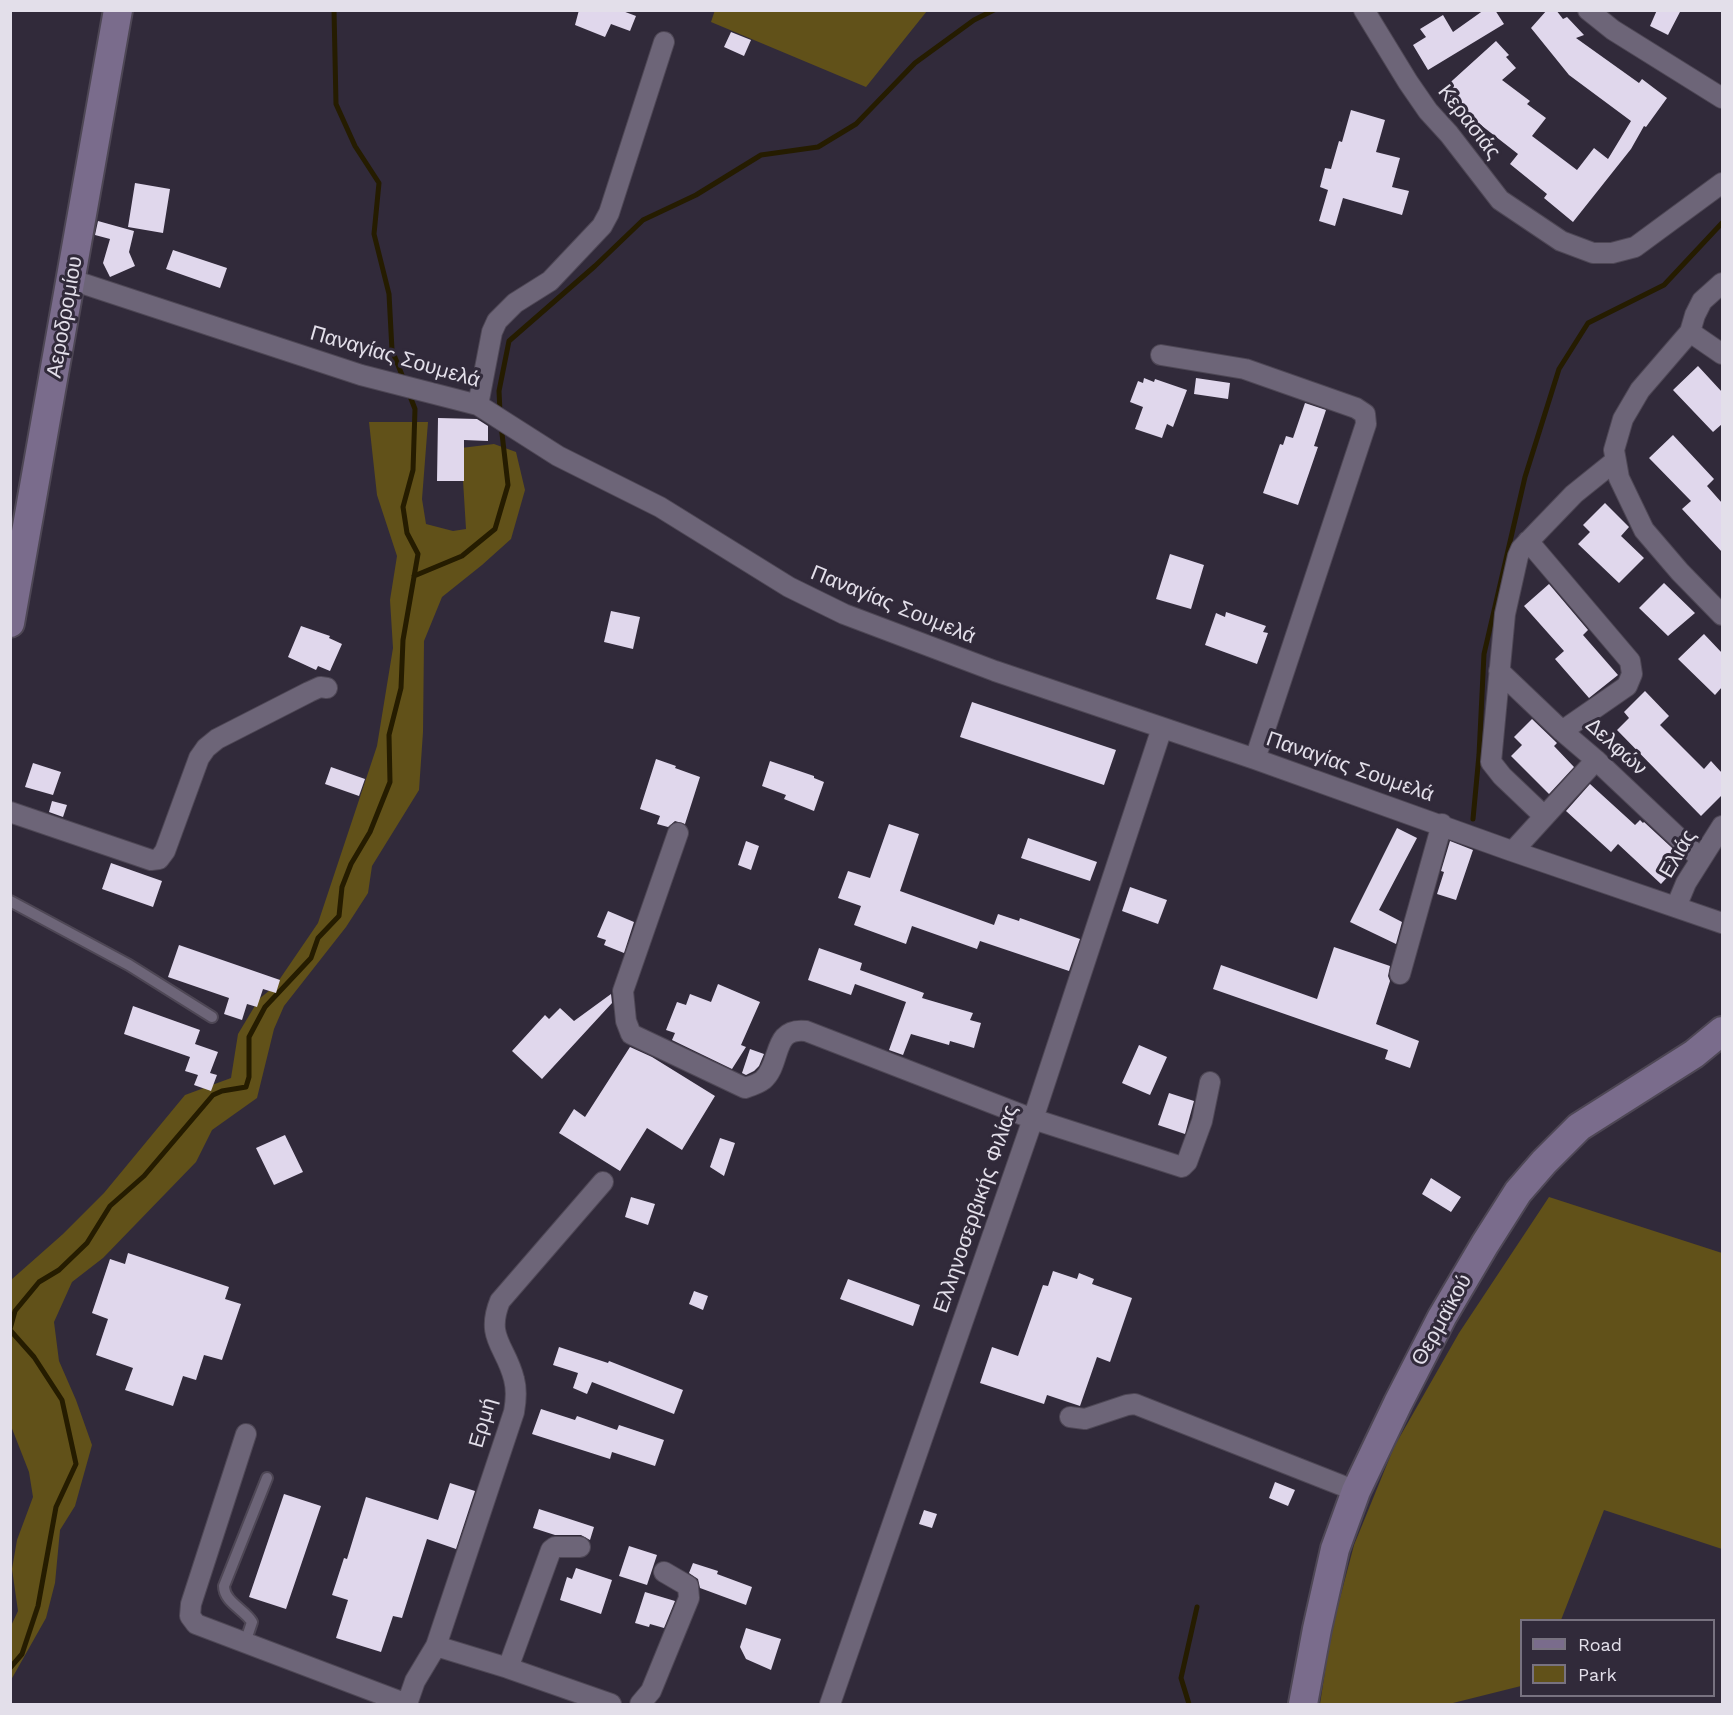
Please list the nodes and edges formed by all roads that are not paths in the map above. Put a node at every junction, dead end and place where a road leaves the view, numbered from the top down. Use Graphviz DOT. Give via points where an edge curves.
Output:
graph roads {
  1 [pos="118,10"];
  2 [pos="1364,10"];
  3 [pos="1588,10"];
  4 [pos="664,42"];
  5 [pos="1722,98"];
  6 [pos="1722,183"];
  7 [pos="72,280"];
  8 [pos="1722,283"];
  9 [pos="1690,332"];
  10 [pos="1722,354"];
  11 [pos="1161,356"];
  12 [pos="485,409"];
  13 [pos="1615,461"];
  14 [pos="1528,541"];
  15 [pos="1722,615"];
  16 [pos="10,623"];
  17 [pos="1498,672"];
  18 [pos="327,688"];
  19 [pos="1162,728"];
  20 [pos="1562,731"];
  21 [pos="1255,759"];
  22 [pos="1596,760"];
  23 [pos="10,812"];
  24 [pos="1545,816"];
  25 [pos="1442,824"];
  26 [pos="1722,826"];
  27 [pos="678,833"];
  28 [pos="1513,851"];
  29 [pos="1701,859"];
  30 [pos="10,901"];
  31 [pos="1676,907"];
  32 [pos="1722,923"];
  33 [pos="1400,974"];
  34 [pos="212,1017"];
  35 [pos="1722,1031"];
  36 [pos="1210,1082"];
  37 [pos="1033,1119"];
  38 [pos="603,1182"];
  39 [pos="1070,1417"];
  40 [pos="246,1434"];
  41 [pos="267,1478"];
  42 [pos="1356,1491"];
  43 [pos="580,1547"];
  44 [pos="664,1572"];
  45 [pos="245,1643"];
  46 [pos="436,1646"];
  47 [pos="508,1668"];
  48 [pos="407,1704"];
  49 [pos="611,1704"];
  50 [pos="640,1704"];
  51 [pos="830,1704"];
  52 [pos="1303,1704"];
  1 -- 7 [label="street, Αεροδρομίου"];
  2 -- 6 [label="street, Κερασιάς" via="1428,111 1500,200 1561,242 1593,253 1635,247"];
  3 -- 5 [label="street"];
  4 -- 12 [label="street" via="603,226 550,281 515,303 497,321 492,332"];
  7 -- 12 [label="street, Παναγίας Σουμελά" via="361,375"];
  7 -- 16 [label="street, Αεροδρομίου"];
  8 -- 9 [label="street" via="1702,301"];
  9 -- 10 [label="street"];
  9 -- 13 [label="street" via="1640,390 1619,432"];
  11 -- 21 [label="street" via="1245,369 1365,414 1366,424"];
  12 -- 19 [label="street, Παναγίας Σουμελά" via="558,456 690,525 812,600 921,644"];
  13 -- 14 [label="street" via="1574,494"];
  13 -- 15 [label="street" via="1644,530"];
  14 -- 17 [label="street" via="1518,556"];
  14 -- 20 [label="street" via="1614,642 1631,668 1627,686"];
  17 -- 20 [label="street, Δελφών"];
  17 -- 24 [label="street" via="1491,762"];
  18 -- 23 [label="street" via="309,692 206,748 159,859 151,860"];
  19 -- 21 [label="street, Παναγίας Σουμελά"];
  19 -- 37 [label="street, Ελληνοσερβικής Φιλίας"];
  20 -- 22 [label="street, Δελφών"];
  21 -- 25 [label="street, Παναγίας Σουμελά"];
  22 -- 24 [label="street"];
  22 -- 29 [label="street, Δελφών"];
  24 -- 28 [label="street"];
  25 -- 28 [label="street, Παναγίας Σουμελά"];
  25 -- 33 [label="street"];
  26 -- 29 [label="street, Ελιάς"];
  27 -- 37 [label="street" via="623,990 631,1034 745,1088 765,1079 785,1035 794,1029 806,1031"];
  28 -- 31 [label="street, Παναγίας Σουμελά"];
  29 -- 31 [label="street, Ελιάς"];
  30 -- 34 [label="lane" via="129,965"];
  31 -- 32 [label="street, Παναγίας Σουμελά"];
  35 -- 42 [label="street, Θερμαϊκού" via="1694,1054 1579,1127 1518,1192 1442,1317"];
  36 -- 37 [label="street" via="1202,1121 1182,1167"];
  37 -- 51 [label="street, Ελληνοσερβικής Φιλίας"];
  38 -- 46 [label="street, Ερμή" via="500,1301 494,1317 494,1330 514,1377 514,1412"];
  39 -- 42 [label="street" via="1085,1419 1135,1404"];
  40 -- 45 [label="street" via="190,1616 196,1624"];
  41 -- 45 [label="lane" via="224,1586 226,1596 252,1622"];
  42 -- 52 [label="street, Θερμαϊκού" via="1335,1549"];
  43 -- 47 [label="street" via="555,1547 551,1551"];
  44 -- 50 [label="street" via="688,1586 689,1598 651,1691"];
  45 -- 48 [label="street"];
  46 -- 47 [label="street"];
  46 -- 48 [label="street, Ερμή"];
  47 -- 49 [label="street"];
}
